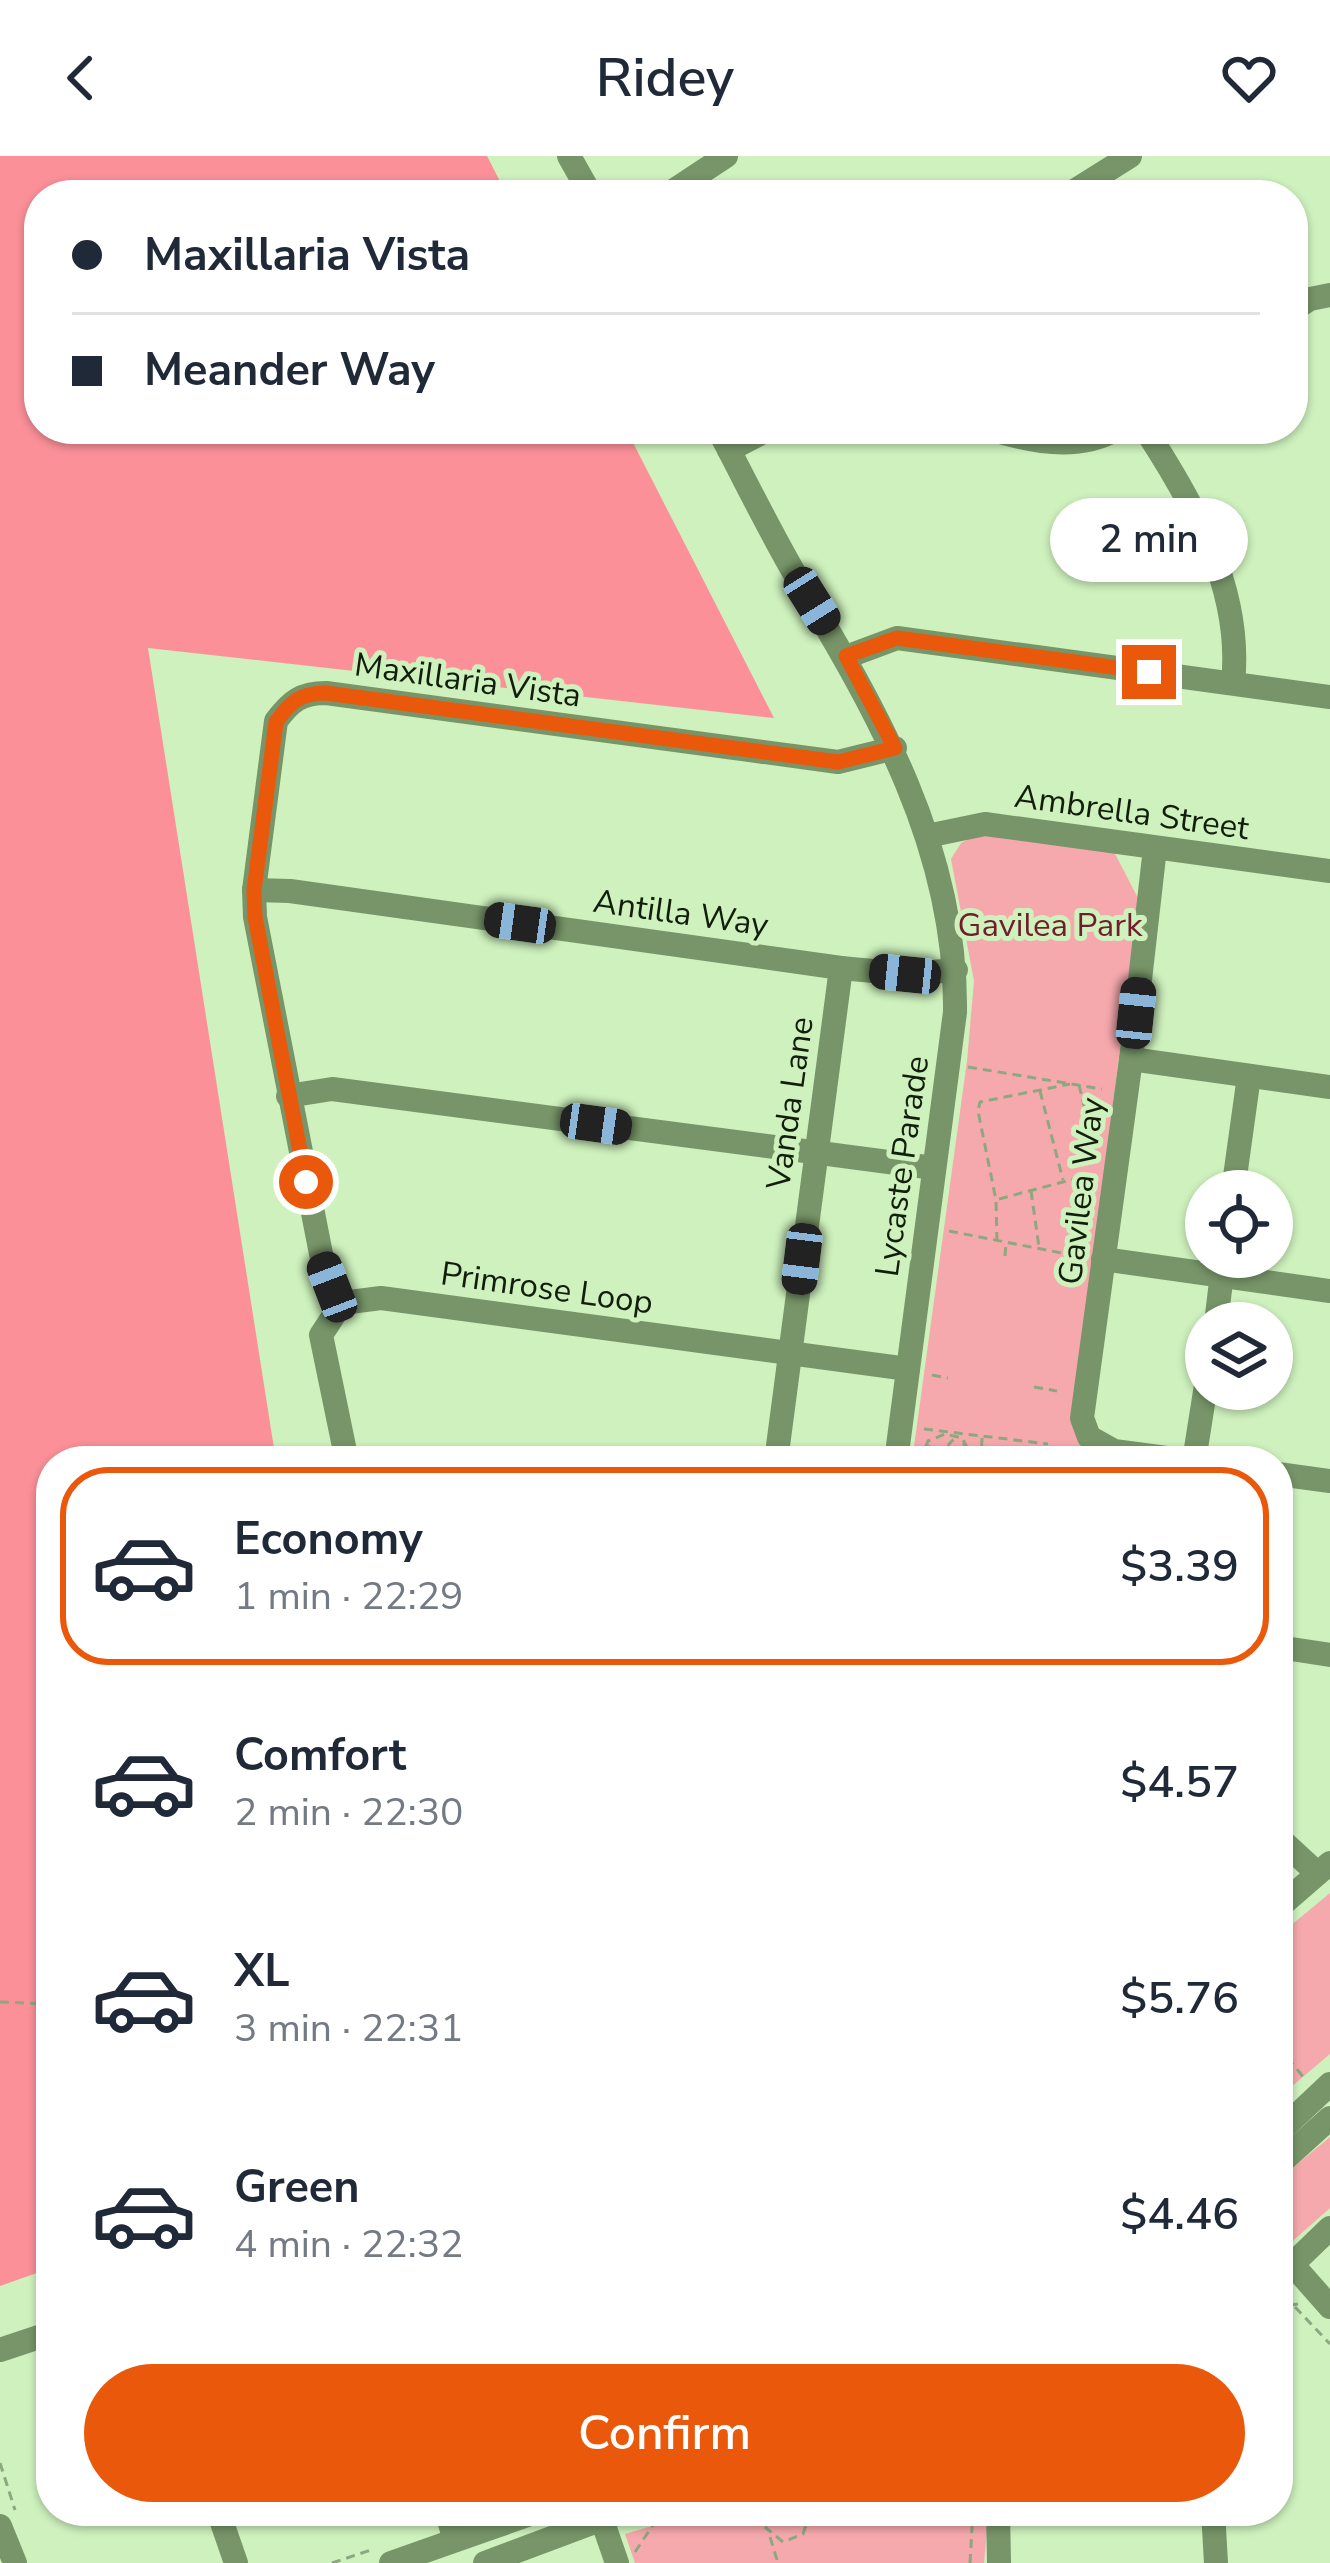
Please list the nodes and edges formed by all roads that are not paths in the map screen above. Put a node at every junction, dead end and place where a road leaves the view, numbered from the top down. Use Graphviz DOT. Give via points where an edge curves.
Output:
graph roads {
  1 [pos="726,156"];
  2 [pos="1130,156"];
  3 [pos="690,180"];
  4 [pos="1091,180"];
  5 [pos="726,444"];
  6 [pos="1154,444"];
  7 [pos="846,656"];
  8 [pos="1233,683"];
  9 [pos="1330,697"];
  10 [pos="895,748"];
  11 [pos="927,836"];
  12 [pos="1155,848"];
  13 [pos="1330,871"];
  14 [pos="254,890"];
  15 [pos="841,968"];
  16 [pos="956,970"];
  17 [pos="1131,1060"];
  18 [pos="1249,1076"];
  19 [pos="1330,1088"];
  20 [pos="289,1096"];
  21 [pos="816,1154"];
  22 [pos="934,1168"];
  23 [pos="1237,1170"];
  24 [pos="1103,1259"];
  25 [pos="1185,1264"];
  26 [pos="1274,1278"];
  27 [pos="1330,1291"];
  28 [pos="342,1303"];
  29 [pos="789,1352"];
  30 [pos="918,1372"];
  31 [pos="1197,1410"];
  32 [pos="343,1446"];
  33 [pos="778,1446"];
  34 [pos="913,1446"];
  35 [pos="1106,1446"];
  36 [pos="1185,1446"];
  37 [pos="1293,1476"];
  38 [pos="1330,1481"];
  39 [pos="1293,1649"];
  40 [pos="1330,1655"];
  41 [pos="1293,1848"];
  42 [pos="1323,1868"];
  43 [pos="1293,1895"];
  44 [pos="1318,2082"];
  45 [pos="1293,2114"];
  46 [pos="1330,2118"];
  47 [pos="1293,2151"];
  48 [pos="1330,2228"];
  49 [pos="1293,2263"];
  50 [pos="1293,2277"];
  51 [pos="1330,2307"];
  52 [pos="36,2338"];
  53 [pos="0,2350"];
  54 [pos="0,2525"];
  55 [pos="223,2526"];
  56 [pos="451,2526"];
  57 [pos="496,2526"];
  58 [pos="581,2526"];
  59 [pos="613,2526"];
  60 [pos="998,2526"];
  61 [pos="1214,2526"];
  62 [pos="455,2540"];
  63 [pos="626,2558"];
  64 [pos="494,2561"];
  65 [pos="15,2563"];
  66 [pos="236,2563"];
  67 [pos="392,2563"];
  68 [pos="999,2563"];
  69 [pos="1216,2563"];
  1 -- 3 [label="street"];
  2 -- 4 [label="street"];
  5 -- 7 [label="street, Lycaste Parade"];
  6 -- 8 [label="street" via="1202,524 1233,622"];
  7 -- 8 [label="street" via="897,638"];
  7 -- 10 [label="street, Lycaste Parade"];
  8 -- 9 [label="street"];
  10 -- 11 [label="street, Lycaste Parade"];
  10 -- 14 [label="street, Maxillaria Vista" via="838,762 307,693 276,722"];
  11 -- 12 [label="street, Ambrella Street" via="985,824"];
  11 -- 16 [label="street, Lycaste Parade"];
  12 -- 13 [label="street, Ambrella Street"];
  12 -- 17 [label="street, Gavilea Way"];
  14 -- 15 [label="street, Antilla Way"];
  14 -- 20 [label="street, Maxillaria Vista"];
  15 -- 16 [label="street, Antilla Way"];
  15 -- 21 [label="street, Vanda Lane"];
  16 -- 22 [label="street, Lycaste Parade"];
  17 -- 18 [label="street"];
  17 -- 24 [label="street, Gavilea Way"];
  18 -- 19 [label="street"];
  18 -- 23 [label="street"];
  20 -- 21 [label="street" via="332,1089"];
  20 -- 28 [label="street, Maxillaria Vista" via="323,1264"];
  21 -- 22 [label="street"];
  21 -- 29 [label="street, Vanda Lane"];
  22 -- 30 [label="street, Lycaste Parade"];
  24 -- 25 [label="street"];
  24 -- 35 [label="street, Gavilea Way" via="1082,1418 1089,1438"];
  26 -- 27 [label="street"];
  28 -- 29 [label="street, Primrose Loop" via="381,1298"];
  28 -- 32 [label="street" via="321,1335"];
  29 -- 30 [label="street, Primrose Loop"];
  29 -- 33 [label="street, Vanda Lane"];
  30 -- 34 [label="street, Lycaste Parade"];
  31 -- 36 [label="street"];
  37 -- 38 [label="street"];
  39 -- 40 [label="street"];
  41 -- 42 [label="street"];
  42 -- 43 [label="street"];
  44 -- 45 [label="street"];
  46 -- 47 [label="street"];
  48 -- 49 [label="street"];
  50 -- 51 [label="street"];
  52 -- 53 [label="street"];
  54 -- 65 [label="street"];
  55 -- 66 [label="street"];
  56 -- 62 [label="street"];
  57 -- 62 [label="street"];
  58 -- 64 [label="street"];
  59 -- 63 [label="street"];
  60 -- 68 [label="street"];
  61 -- 69 [label="street"];
  62 -- 67 [label="street"];
}
